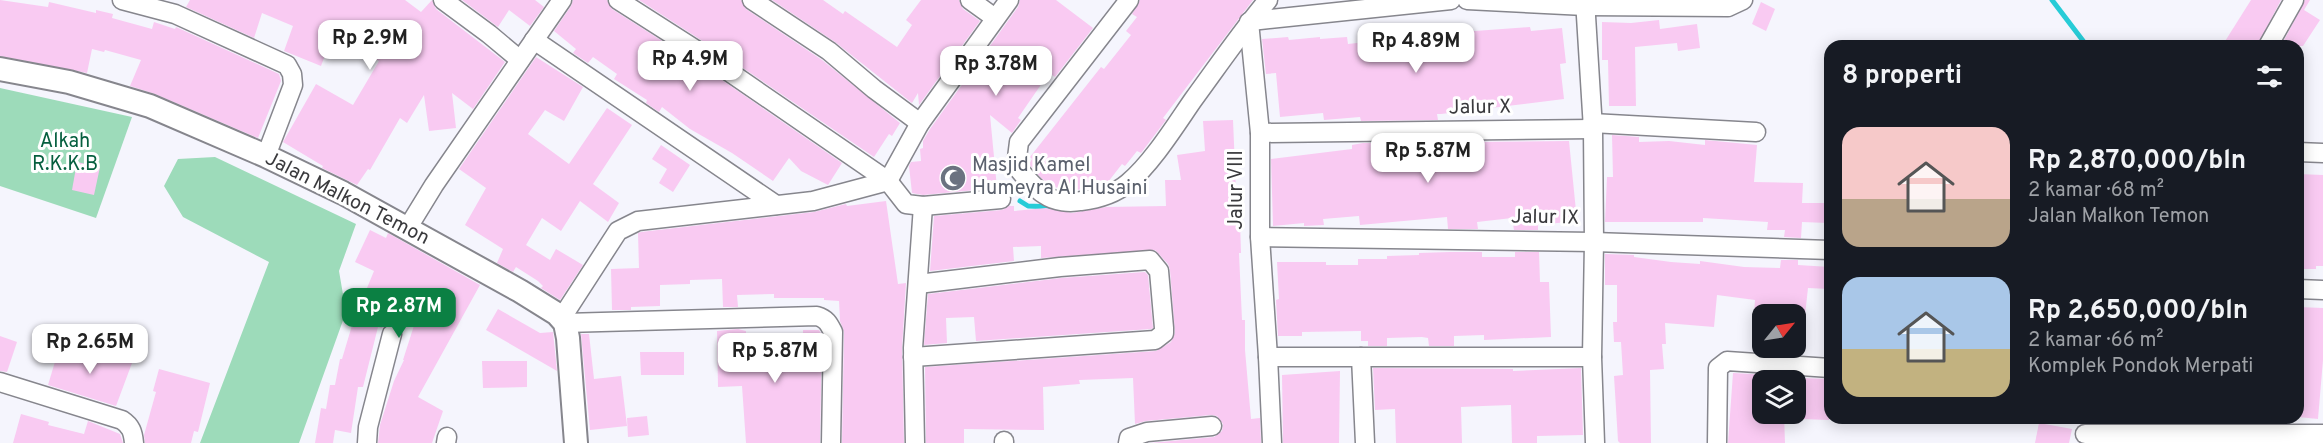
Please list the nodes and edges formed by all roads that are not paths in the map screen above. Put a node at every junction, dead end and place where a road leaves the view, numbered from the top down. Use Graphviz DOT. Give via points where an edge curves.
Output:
graph roads {
  1 [pos="122,0"];
  2 [pos="443,0"];
  3 [pos="562,0"];
  4 [pos="618,0"];
  5 [pos="752,0"];
  6 [pos="970,0"];
  7 [pos="1009,0"];
  8 [pos="1129,0"];
  9 [pos="1268,0"];
  10 [pos="1451,0"];
  11 [pos="1467,0"];
  12 [pos="1743,0"];
  13 [pos="2294,0"];
  14 [pos="1585,3"];
  15 [pos="178,7"];
  16 [pos="995,18"];
  17 [pos="1250,21"];
  18 [pos="534,40"];
  19 [pos="2271,40"];
  20 [pos="520,60"];
  21 [pos="0,69"];
  22 [pos="920,123"];
  23 [pos="1592,126"];
  24 [pos="1756,132"];
  25 [pos="1260,133"];
  26 [pos="2304,152"];
  27 [pos="2323,153"];
  28 [pos="266,156"];
  29 [pos="888,181"];
  30 [pos="1001,199"];
  31 [pos="776,206"];
  32 [pos="923,206"];
  33 [pos="407,229"];
  34 [pos="1260,237"];
  35 [pos="1594,242"];
  36 [pos="1824,250"];
  37 [pos="918,284"];
  38 [pos="2304,289"];
  39 [pos="2323,290"];
  40 [pos="563,321"];
  41 [pos="392,334"];
  42 [pos="913,357"];
  43 [pos="1268,357"];
  44 [pos="1361,357"];
  45 [pos="1592,357"];
  46 [pos="1824,368"];
  47 [pos="0,382"];
  48 [pos="1212,426"];
  49 [pos="2085,432"];
  50 [pos="2323,434"];
  51 [pos="134,443"];
  52 [pos="367,443"];
  53 [pos="576,443"];
  54 [pos="831,443"];
  55 [pos="915,443"];
  56 [pos="1128,443"];
  57 [pos="1272,443"];
  58 [pos="1365,443"];
  59 [pos="1595,443"];
  60 [pos="1717,443"];
  1 -- 15 [label="street"];
  2 -- 20 [label="street"];
  3 -- 18 [label="street"];
  4 -- 29 [label="street"];
  5 -- 22 [label="street" via="829,51"];
  6 -- 16 [label="street"];
  7 -- 16 [label="street"];
  8 -- 17 [label="street" via="1018,142 1016,166 1028,181 1060,201 1097,198 1128,183 1160,146"];
  9 -- 17 [label="street"];
  10 -- 17 [label="street"];
  11 -- 14 [label="street"];
  12 -- 14 [label="street" via="1728,7"];
  13 -- 19 [label="street"];
  14 -- 23 [label="street"];
  15 -- 28 [label="street" via="287,65 293,84"];
  16 -- 22 [label="street"];
  17 -- 25 [label="street, Jalur VIII"];
  18 -- 20 [label="street"];
  18 -- 31 [label="street"];
  20 -- 33 [label="street"];
  21 -- 28 [label="street, Jalan Malkon Temon" via="69,82 150,106"];
  22 -- 29 [label="street"];
  23 -- 24 [label="street, Jalur X"];
  23 -- 25 [label="street, Jalur X"];
  23 -- 35 [label="street"];
  25 -- 34 [label="street, Jalur VIII"];
  26 -- 27 [label="street"];
  28 -- 33 [label="street, Jalan Malkon Temon"];
  29 -- 31 [label="street" via="813,201"];
  29 -- 32 [label="street" via="906,204"];
  30 -- 32 [label="street"];
  31 -- 40 [label="street" via="638,221 624,227"];
  32 -- 37 [label="street"];
  33 -- 40 [label="street, Jalan Malkon Temon" via="520,291"];
  34 -- 35 [label="street, Jalur IX"];
  34 -- 43 [label="street, Jalur VIII"];
  35 -- 36 [label="street, Jalur IX"];
  35 -- 45 [label="street"];
  37 -- 42 [label="street"];
  37 -- 42 [label="street" via="1150,260 1159,271 1164,333 1155,340"];
  38 -- 39 [label="street"];
  40 -- 53 [label="street" via="568,338"];
  40 -- 54 [label="street" via="824,318 833,332"];
  41 -- 52 [label="street"];
  42 -- 55 [label="street"];
  43 -- 44 [label="street"];
  43 -- 57 [label="street, Jalur VIII"];
  44 -- 45 [label="street"];
  44 -- 58 [label="street"];
  45 -- 59 [label="street"];
  46 -- 60 [label="street" via="1722,363 1718,368"];
  47 -- 51 [label="street" via="122,420 129,424"];
  48 -- 56 [label="street" via="1147,432 1129,438"];
  49 -- 50 [label="street"];
}
